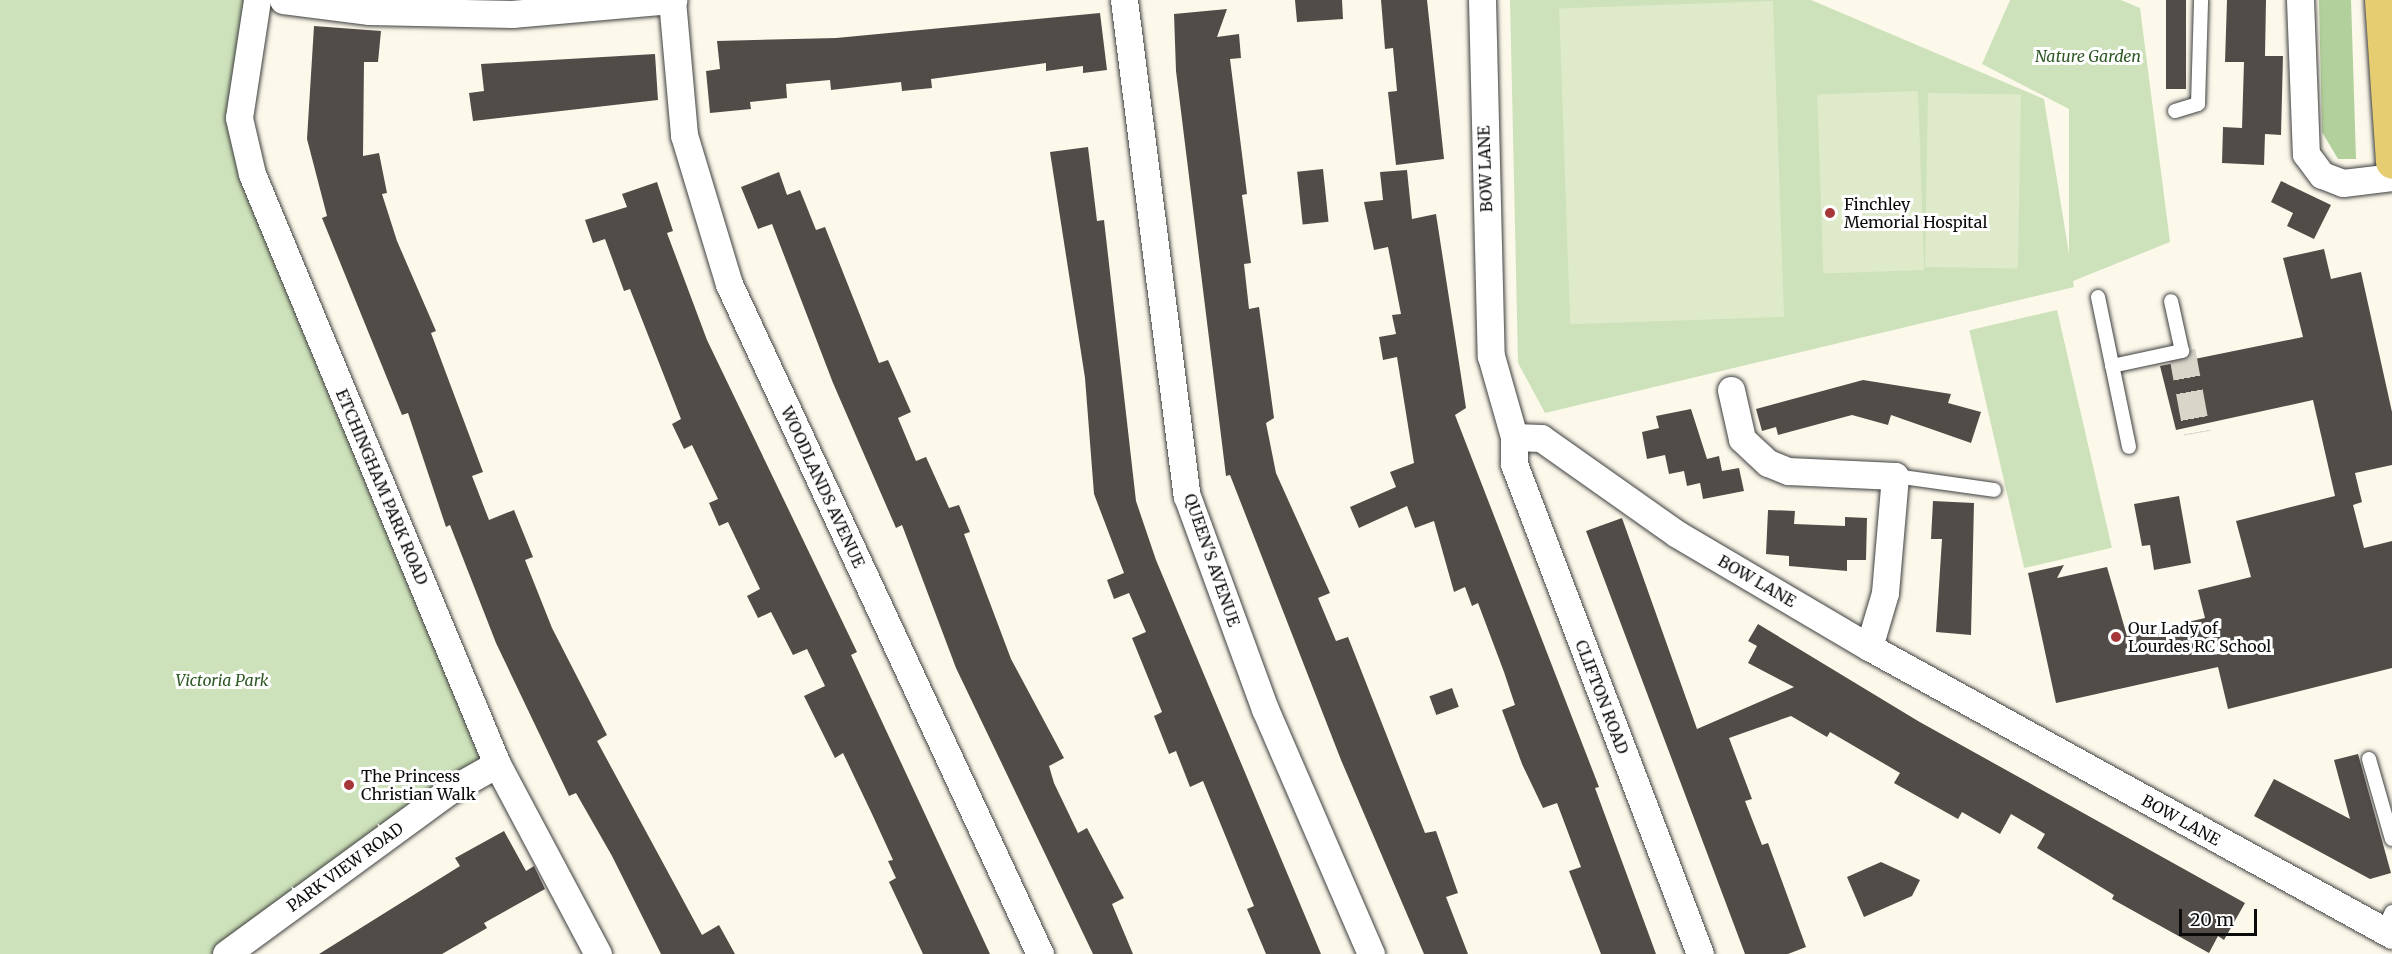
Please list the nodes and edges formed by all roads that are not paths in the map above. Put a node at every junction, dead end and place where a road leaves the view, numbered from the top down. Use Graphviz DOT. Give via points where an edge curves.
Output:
graph roads {
  1 [pos="257,0"];
  2 [pos="283,0"];
  3 [pos="673,0"];
  4 [pos="1124,0"];
  5 [pos="1482,0"];
  6 [pos="2201,0"];
  7 [pos="2300,0"];
  8 [pos="2381,0"];
  9 [pos="2388,44"];
  10 [pos="2175,111"];
  11 [pos="2392,162"];
  12 [pos="2392,177"];
  13 [pos="2098,297"];
  14 [pos="2171,301"];
  15 [pos="2112,366"];
  16 [pos="1731,390"];
  17 [pos="1514,438"];
  18 [pos="2129,447"];
  19 [pos="1895,476"];
  20 [pos="1994,490"];
  21 [pos="1869,647"];
  22 [pos="2369,759"];
  23 [pos="497,764"];
  24 [pos="2392,839"];
  25 [pos="2389,926"];
  26 [pos="226,954"];
  27 [pos="598,954"];
  28 [pos="1040,954"];
  29 [pos="1371,954"];
  30 [pos="1700,954"];
  1 -- 23 [label="street, ETCHINGHAM PARK ROAD" via="239,118 252,174"];
  2 -- 3 [label="street" via="369,11 512,14"];
  3 -- 28 [label="street, WOODLANDS AVENUE" via="684,135 729,284"];
  4 -- 29 [label="street, QUEEN'S AVENUE" via="1187,496 1265,710"];
  5 -- 17 [label="street, BOW LANE" via="1491,356"];
  6 -- 10 [label="lane" via="2198,104"];
  7 -- 12 [label="street" via="2306,154 2322,175 2343,183"];
  8 -- 9 [label="main road"];
  9 -- 11 [label="main road"];
  13 -- 15 [label="lane"];
  14 -- 15 [label="lane" via="2182,351"];
  15 -- 18 [label="lane"];
  16 -- 19 [label="street" via="1742,439 1768,464 1788,471"];
  17 -- 21 [label="street, BOW LANE" via="1541,438 1677,534"];
  17 -- 30 [label="street, CLIFTON ROAD" via="1514,464"];
  19 -- 20 [label="lane"];
  19 -- 21 [label="street" via="1885,593"];
  21 -- 25 [label="street, BOW LANE"];
  22 -- 24 [label="lane"];
  23 -- 26 [label="street, PARK VIEW ROAD" via="449,791"];
  23 -- 27 [label="street, ETCHINGHAM PARK ROAD"];
}
